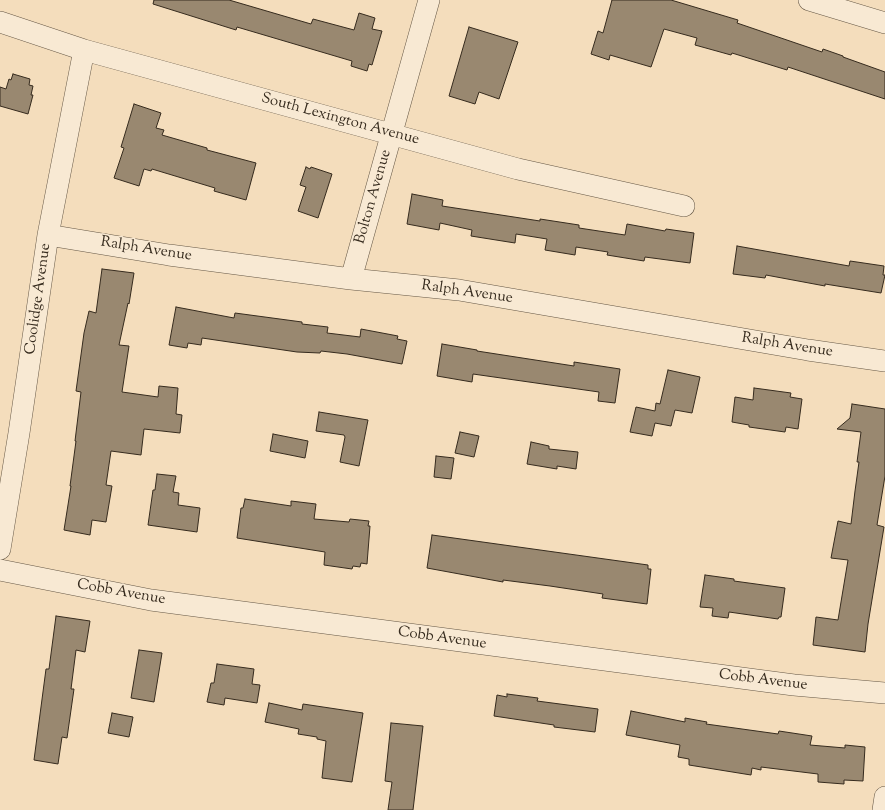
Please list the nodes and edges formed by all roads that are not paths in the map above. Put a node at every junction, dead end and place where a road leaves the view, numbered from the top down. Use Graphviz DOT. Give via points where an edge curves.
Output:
graph roads {
  1 [pos="430,0"];
  2 [pos="809,0"];
  3 [pos="0,22"];
  4 [pos="885,22"];
  5 [pos="84,50"];
  6 [pos="392,134"];
  7 [pos="684,206"];
  8 [pos="48,235"];
  9 [pos="351,279"];
  10 [pos="885,361"];
  11 [pos="0,549"];
  12 [pos="0,570"];
  13 [pos="885,693"];
  14 [pos="885,796"];
  15 [pos="883,810"];
  1 -- 6 [label="street, Bolton Avenue"];
  2 -- 4 [label="street"];
  3 -- 5 [label="street, South Lexington Avenue"];
  5 -- 6 [label="street, South Lexington Avenue"];
  5 -- 8 [label="street, Coolidge Avenue"];
  6 -- 7 [label="street, South Lexington Avenue" via="518,169"];
  6 -- 9 [label="street, Bolton Avenue"];
  8 -- 9 [label="street, Ralph Avenue" via="169,255"];
  8 -- 11 [label="street, Coolidge Avenue" via="20,433"];
  9 -- 10 [label="street, Ralph Avenue" via="458,290"];
  12 -- 13 [label="street, Cobb Avenue" via="151,600 794,685"];
  14 -- 15 [label="street"];
}
